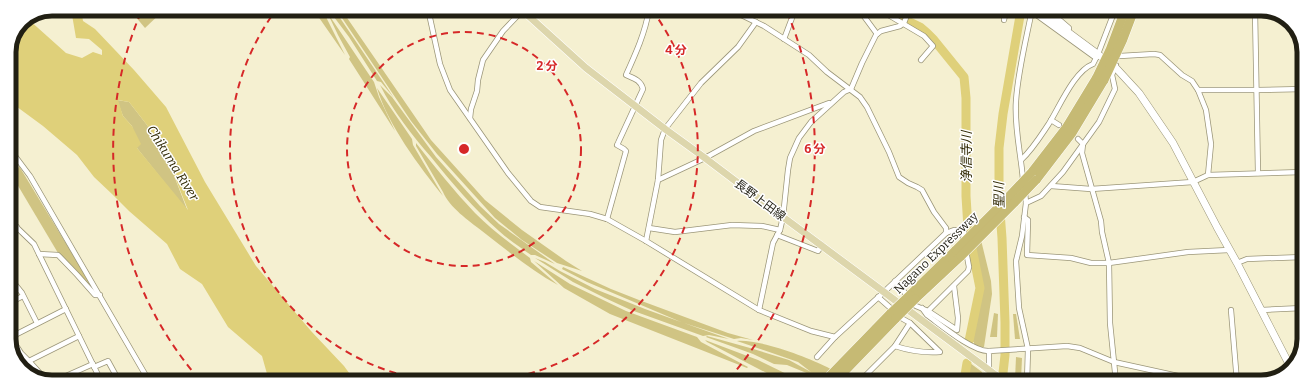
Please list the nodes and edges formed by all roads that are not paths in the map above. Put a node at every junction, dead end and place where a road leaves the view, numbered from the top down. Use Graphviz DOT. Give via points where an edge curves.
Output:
graph roads {
  1 [pos="429,16"];
  2 [pos="517,16"];
  3 [pos="529,16"];
  4 [pos="648,16"];
  5 [pos="744,16"];
  6 [pos="793,16"];
  7 [pos="864,16"];
  8 [pos="891,16"];
  9 [pos="906,16"];
  10 [pos="1005,16"];
  11 [pos="1031,16"];
  12 [pos="1042,16"];
  13 [pos="1055,16"];
  14 [pos="1113,16"];
  15 [pos="1123,16"];
  16 [pos="1132,16"];
  17 [pos="1133,16"];
  18 [pos="1255,16"];
  19 [pos="1004,20"];
  20 [pos="756,22"];
  21 [pos="903,23"];
  22 [pos="1066,33"];
  23 [pos="877,34"];
  24 [pos="784,39"];
  25 [pos="1097,56"];
  26 [pos="1120,56"];
  27 [pos="921,60"];
  28 [pos="1115,67"];
  29 [pos="1100,79"];
  30 [pos="851,89"];
  31 [pos="1297,89"];
  32 [pos="1198,90"];
  33 [pos="1256,90"];
  34 [pos="831,103"];
  35 [pos="635,105"];
  36 [pos="470,118"];
  37 [pos="1051,120"];
  38 [pos="1059,125"];
  39 [pos="665,129"];
  40 [pos="1078,139"];
  41 [pos="1083,144"];
  42 [pos="16,157"];
  43 [pos="705,158"];
  44 [pos="1021,160"];
  45 [pos="1258,172"];
  46 [pos="1297,172"];
  47 [pos="1208,175"];
  48 [pos="658,180"];
  49 [pos="1193,182"];
  50 [pos="1051,186"];
  51 [pos="1091,189"];
  52 [pos="1026,203"];
  53 [pos="1024,217"];
  54 [pos="783,218"];
  55 [pos="607,219"];
  56 [pos="17,227"];
  57 [pos="649,228"];
  58 [pos="779,233"];
  59 [pos="946,233"];
  60 [pos="646,241"];
  61 [pos="822,246"];
  62 [pos="1229,250"];
  63 [pos="39,254"];
  64 [pos="1297,257"];
  65 [pos="1109,263"];
  66 [pos="1237,263"];
  67 [pos="895,281"];
  68 [pos="16,286"];
  69 [pos="954,286"];
  70 [pos="100,295"];
  71 [pos="881,295"];
  72 [pos="23,296"];
  73 [pos="16,300"];
  74 [pos="922,308"];
  75 [pos="1297,308"];
  76 [pos="66,309"];
  77 [pos="759,310"];
  78 [pos="1231,310"];
  79 [pos="1262,310"];
  80 [pos="928,311"];
  81 [pos="37,323"];
  82 [pos="910,323"];
  83 [pos="16,336"];
  84 [pos="79,336"];
  85 [pos="835,337"];
  86 [pos="895,346"];
  87 [pos="1026,349"];
  88 [pos="18,350"];
  89 [pos="991,350"];
  90 [pos="817,357"];
  91 [pos="29,361"];
  92 [pos="1114,362"];
  93 [pos="1288,363"];
  94 [pos="94,365"];
  95 [pos="841,369"];
  96 [pos="990,372"];
  97 [pos="39,373"];
  98 [pos="69,375"];
  99 [pos="98,375"];
  100 [pos="116,375"];
  101 [pos="146,375"];
  102 [pos="834,375"];
  103 [pos="838,375"];
  104 [pos="867,375"];
  105 [pos="994,375"];
  106 [pos="1027,375"];
  107 [pos="1115,375"];
  108 [pos="1173,375"];
  109 [pos="1236,375"];
  1 -- 36 [label="street" via="445,79"];
  2 -- 36 [label="street" via="503,31 483,60"];
  3 -- 35 [label="main road, 長野上田線" via="576,60"];
  4 -- 35 [label="street" via="639,47 626,75 642,83 642,91"];
  5 -- 20 [label="street"];
  6 -- 24 [label="street"];
  7 -- 23 [label="street"];
  8 -- 21 [label="street"];
  9 -- 21 [label="street"];
  10 -- 19 [label="street"];
  11 -- 44 [label="street" via="1016,101"];
  12 -- 22 [label="street"];
  13 -- 22 [label="street" via="1069,28"];
  14 -- 25 [label="street"];
  15 -- 29 [label="highway, Nagano Expressway, bridge"];
  16 -- 29 [label="highway, Nagano Expressway, bridge" via="1120,46"];
  17 -- 26 [label="street"];
  18 -- 33 [label="street"];
  20 -- 24 [label="street"];
  20 -- 39 [label="street" via="738,47 701,83"];
  21 -- 23 [label="street"];
  21 -- 27 [label="street" via="924,36 933,46"];
  22 -- 25 [label="street"];
  23 -- 30 [label="street"];
  24 -- 30 [label="street" via="809,54 827,72"];
  25 -- 28 [label="street"];
  25 -- 37 [label="street" via="1093,64 1086,66 1075,80"];
  26 -- 28 [label="street"];
  26 -- 32 [label="street" via="1160,55 1182,75 1192,80"];
  28 -- 41 [label="street" via="1112,75 1115,89 1099,122"];
  28 -- 49 [label="street" via="1157,118"];
  29 -- 95 [label="highway, Nagano Expressway, bridge" via="1072,133 1015,202 958,253"];
  30 -- 34 [label="street"];
  30 -- 59 [label="street" via="867,107 899,177 922,190 946,228"];
  31 -- 33 [label="street"];
  32 -- 33 [label="street"];
  32 -- 47 [label="street" via="1206,110 1211,144"];
  33 -- 45 [label="street"];
  34 -- 43 [label="street" via="754,131"];
  34 -- 54 [label="street" via="799,138 790,158"];
  35 -- 39 [label="main road, 長野上田線"];
  35 -- 55 [label="street" via="617,145 626,151"];
  36 -- 55 [label="street" via="531,201 540,207"];
  37 -- 38 [label="street"];
  37 -- 44 [label="street"];
  39 -- 43 [label="main road, 長野上田線"];
  39 -- 48 [label="street"];
  40 -- 41 [label="street"];
  41 -- 50 [label="street"];
  41 -- 51 [label="street" via="1082,153"];
  42 -- 70 [label="street" via="30,176"];
  43 -- 48 [label="street"];
  43 -- 54 [label="main road, 長野上田線"];
  44 -- 52 [label="street"];
  45 -- 46 [label="street"];
  45 -- 47 [label="street"];
  47 -- 49 [label="street"];
  48 -- 57 [label="street"];
  49 -- 51 [label="street"];
  49 -- 62 [label="street"];
  50 -- 51 [label="street"];
  50 -- 52 [label="street" via="1041,196"];
  51 -- 65 [label="street" via="1101,221"];
  52 -- 53 [label="street"];
  53 -- 65 [label="street" via="1028,220 1027,255"];
  53 -- 87 [label="street" via="1016,261 1019,308"];
  54 -- 58 [label="street"];
  54 -- 61 [label="main road, 長野上田線"];
  55 -- 60 [label="street"];
  56 -- 63 [label="street" via="34,244"];
  57 -- 58 [label="street" via="676,232 732,225 762,226"];
  57 -- 60 [label="street"];
  58 -- 61 [label="street" via="818,251"];
  58 -- 77 [label="street" via="767,264"];
  59 -- 67 [label="street"];
  59 -- 69 [label="street" via="954,230 964,232 962,241 966,249 968,271"];
  60 -- 77 [label="street"];
  61 -- 71 [label="main road, 長野上田線"];
  62 -- 65 [label="street" via="1188,252"];
  62 -- 66 [label="street"];
  63 -- 70 [label="street" via="58,255 95,295"];
  63 -- 76 [label="street"];
  64 -- 66 [label="street" via="1247,259"];
  65 -- 92 [label="street" via="1110,323"];
  66 -- 79 [label="street"];
  67 -- 71 [label="street"];
  67 -- 74 [label="street" via="916,306"];
  68 -- 72 [label="street"];
  69 -- 80 [label="street"];
  69 -- 80 [label="street" via="957,330"];
  70 -- 101 [label="street"];
  71 -- 82 [label="street"];
  71 -- 85 [label="street"];
  71 -- 96 [label="main road, 長野上田線"];
  72 -- 73 [label="street"];
  72 -- 81 [label="street"];
  74 -- 80 [label="street"];
  74 -- 89 [label="street" via="927,315 973,348"];
  75 -- 79 [label="street"];
  76 -- 81 [label="street"];
  76 -- 84 [label="street"];
  77 -- 85 [label="street" via="811,331"];
  78 -- 109 [label="street"];
  79 -- 93 [label="street"];
  81 -- 83 [label="street"];
  82 -- 86 [label="street"];
  82 -- 86 [label="street" via="940,352 925,353"];
  84 -- 91 [label="street"];
  84 -- 94 [label="street"];
  85 -- 90 [label="street"];
  86 -- 104 [label="street"];
  87 -- 89 [label="street"];
  87 -- 92 [label="street" via="1067,346 1080,348"];
  87 -- 106 [label="street"];
  88 -- 91 [label="street"];
  89 -- 96 [label="street"];
  91 -- 97 [label="street"];
  92 -- 107 [label="street"];
  92 -- 108 [label="street"];
  94 -- 98 [label="street"];
  94 -- 99 [label="street"];
  94 -- 100 [label="street" via="108,360"];
  95 -- 102 [label="highway, Nagano Expressway"];
  95 -- 103 [label="highway, Nagano Expressway"];
  96 -- 105 [label="main road, 長野上田線"];
}
